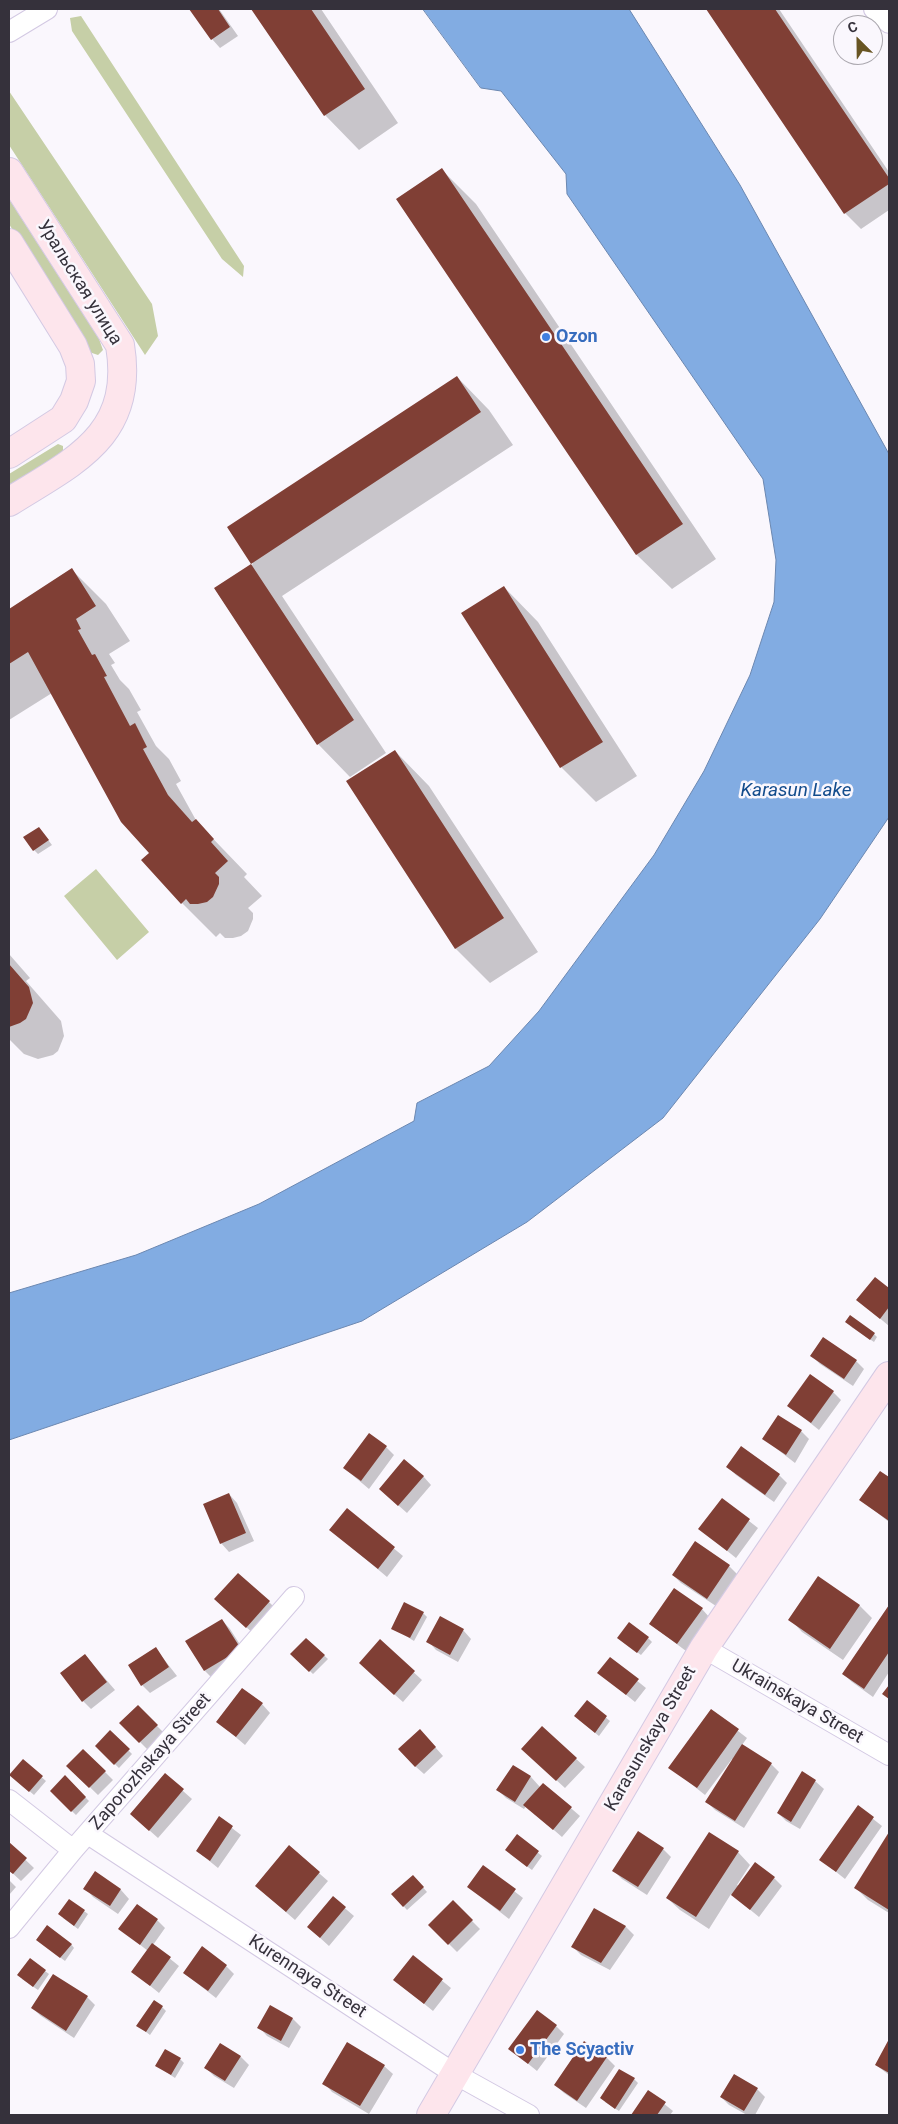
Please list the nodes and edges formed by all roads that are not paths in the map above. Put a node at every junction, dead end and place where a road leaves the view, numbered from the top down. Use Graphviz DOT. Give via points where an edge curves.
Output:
graph roads {
  1 [pos="47,9"];
  2 [pos="874,9"];
  3 [pos="889,23"];
  4 [pos="9,32"];
  5 [pos="9,172"];
  6 [pos="9,243"];
  7 [pos="9,454"];
  8 [pos="9,502"];
  9 [pos="889,1376"];
  10 [pos="294,1597"];
  11 [pos="704,1648"];
  12 [pos="889,1755"];
  13 [pos="9,1800"];
  14 [pos="88,1834"];
  15 [pos="73,1850"];
  16 [pos="9,1928"];
  17 [pos="455,2074"];
  18 [pos="431,2115"];
  19 [pos="529,2115"];
  1 -- 4 [label="street"];
  2 -- 3 [label="street"];
  5 -- 8 [label="street, Уральская улица" via="120,345 124,366 117,407 107,428 85,453"];
  6 -- 7 [label="street" via="73,346 80,364 81,381 63,419"];
  9 -- 11 [label="street, Karasunskaya Street"];
  10 -- 14 [label="street, Zaporozhskaya Street"];
  11 -- 12 [label="street, Ukrainskaya Street"];
  11 -- 17 [label="street, Karasunskaya Street"];
  13 -- 15 [label="street"];
  14 -- 15 [label="street, Zaporozhskaya Street"];
  14 -- 17 [label="street, Kurennaya Street"];
  15 -- 16 [label="street, Zaporozhskaya Street"];
  17 -- 18 [label="street, Karasunskaya Street"];
  17 -- 19 [label="street, Kurennaya Street"];
}
